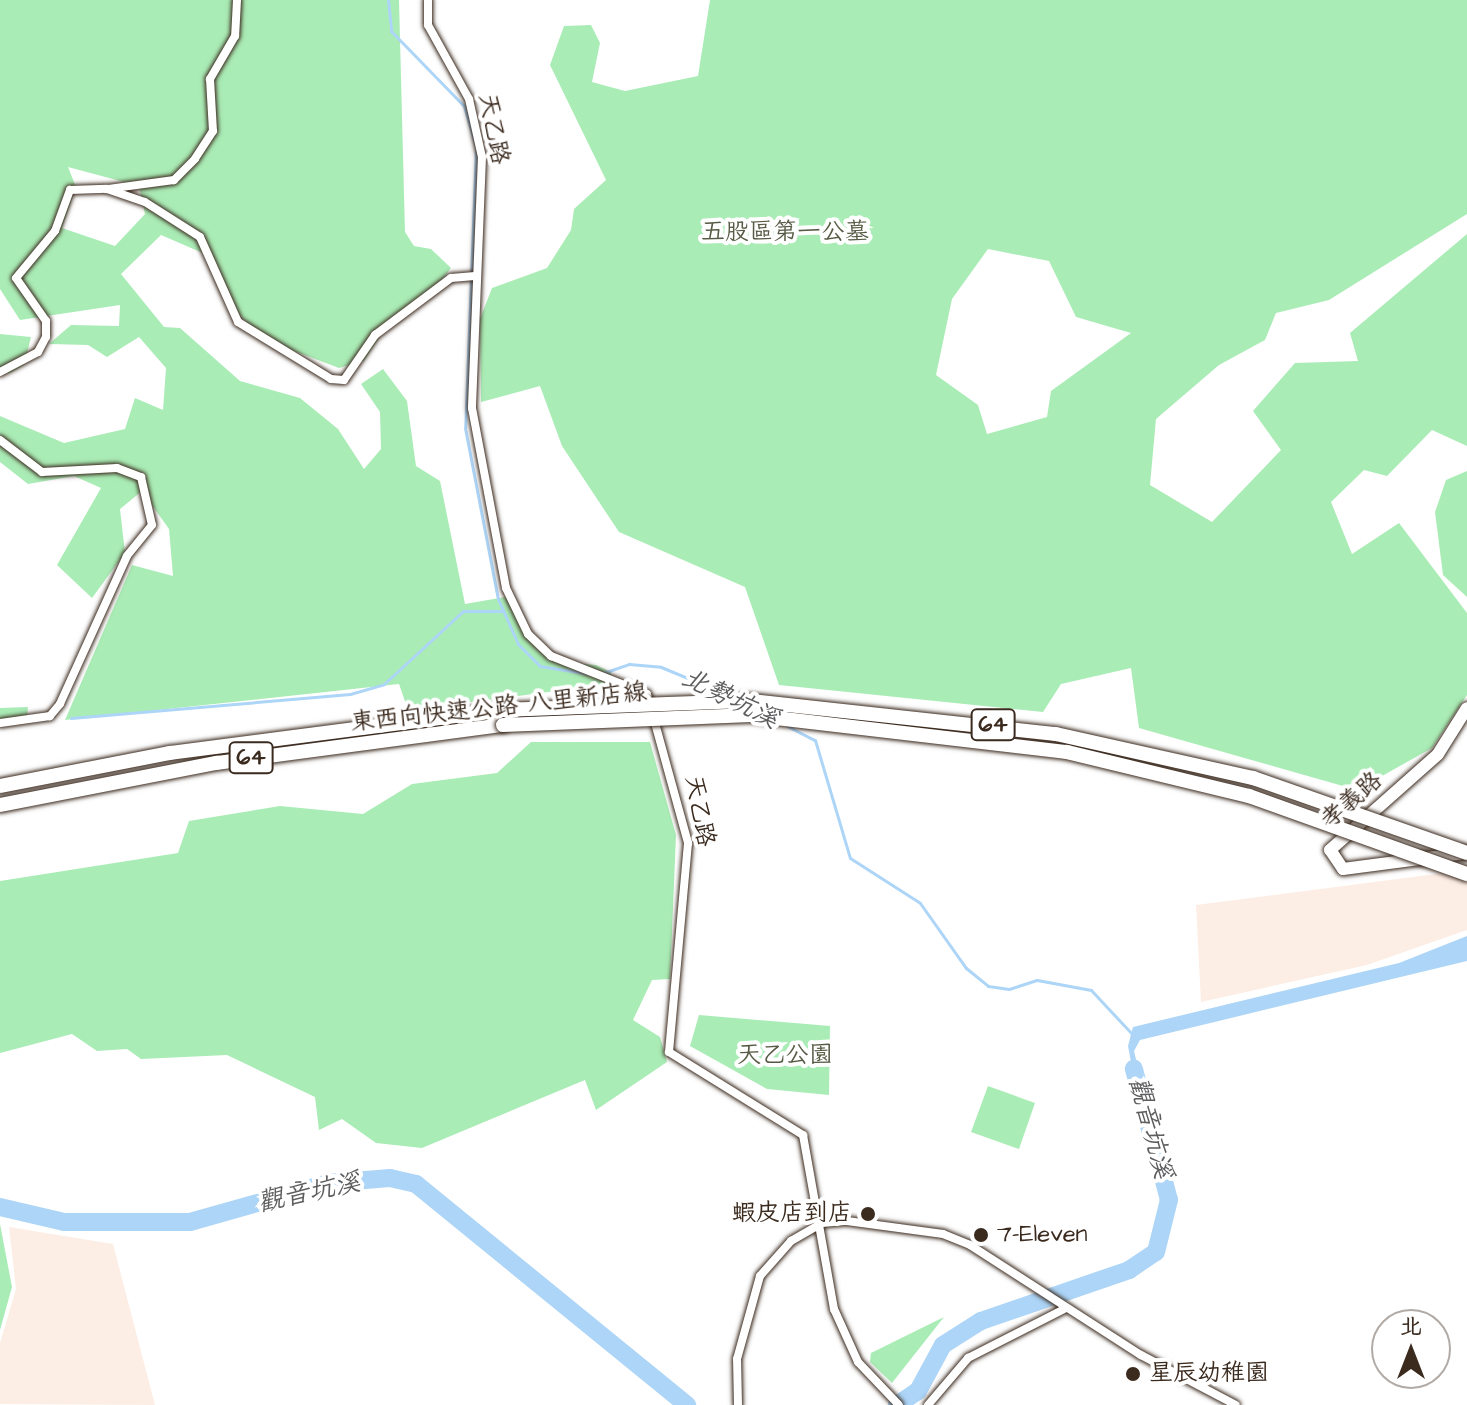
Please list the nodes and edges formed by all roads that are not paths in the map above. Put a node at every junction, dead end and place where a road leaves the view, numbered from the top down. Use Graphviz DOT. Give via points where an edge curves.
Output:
graph roads {
  1 [pos="237,0"];
  2 [pos="428,0"];
  3 [pos="107,189"];
  4 [pos="475,276"];
  5 [pos="0,372"];
  6 [pos="0,440"];
  7 [pos="1467,708"];
  8 [pos="503,718"];
  9 [pos="0,723"];
  10 [pos="0,786"];
  11 [pos="0,805"];
  12 [pos="1467,853"];
  13 [pos="1467,874"];
  14 [pos="822,1223"];
  15 [pos="1064,1309"];
  16 [pos="738,1405"];
  17 [pos="899,1405"];
  18 [pos="928,1405"];
  19 [pos="1236,1405"];
  1 -- 3 [label="street" via="235,36 210,79 213,131 195,159 174,180"];
  2 -- 4 [label="street, 天乙路" via="428,25 460,77 478,133"];
  3 -- 4 [label="street" via="145,202 200,237 238,322 331,379 344,380 375,335 451,278"];
  3 -- 5 [label="street" via="70,190 55,231 16,278 46,321 46,337 38,352"];
  4 -- 14 [label="street, 天乙路" via="476,449 514,610 551,656 647,694 687,829 669,1052 803,1135"];
  6 -- 9 [label="street" via="42,472 117,468 141,477 152,525 127,556 60,704 50,716"];
  7 -- 12 [label="street, 孝義路" via="1438,754 1330,850 1343,869"];
  8 -- 10 [label="highway, 東西向快速公路 八里新店線 / 64" via="170,753"];
  8 -- 11 [label="highway, 東西向快速公路 八里新店線 / 64" via="217,763"];
  8 -- 12 [label="highway, 東西向快速公路 八里新店線 / 64, bridge" via="707,700 1042,732 1253,778"];
  8 -- 13 [label="highway, 東西向快速公路 八里新店線 / 64, bridge" via="671,713 968,736 1149,768"];
  14 -- 15 [label="street" via="866,1221 943,1234 999,1262"];
  14 -- 16 [label="street" via="772,1258 737,1359"];
  14 -- 17 [label="street, 天乙路" via="834,1309 858,1362"];
  15 -- 18 [label="street" via="968,1358"];
  15 -- 19 [label="street"];
}
